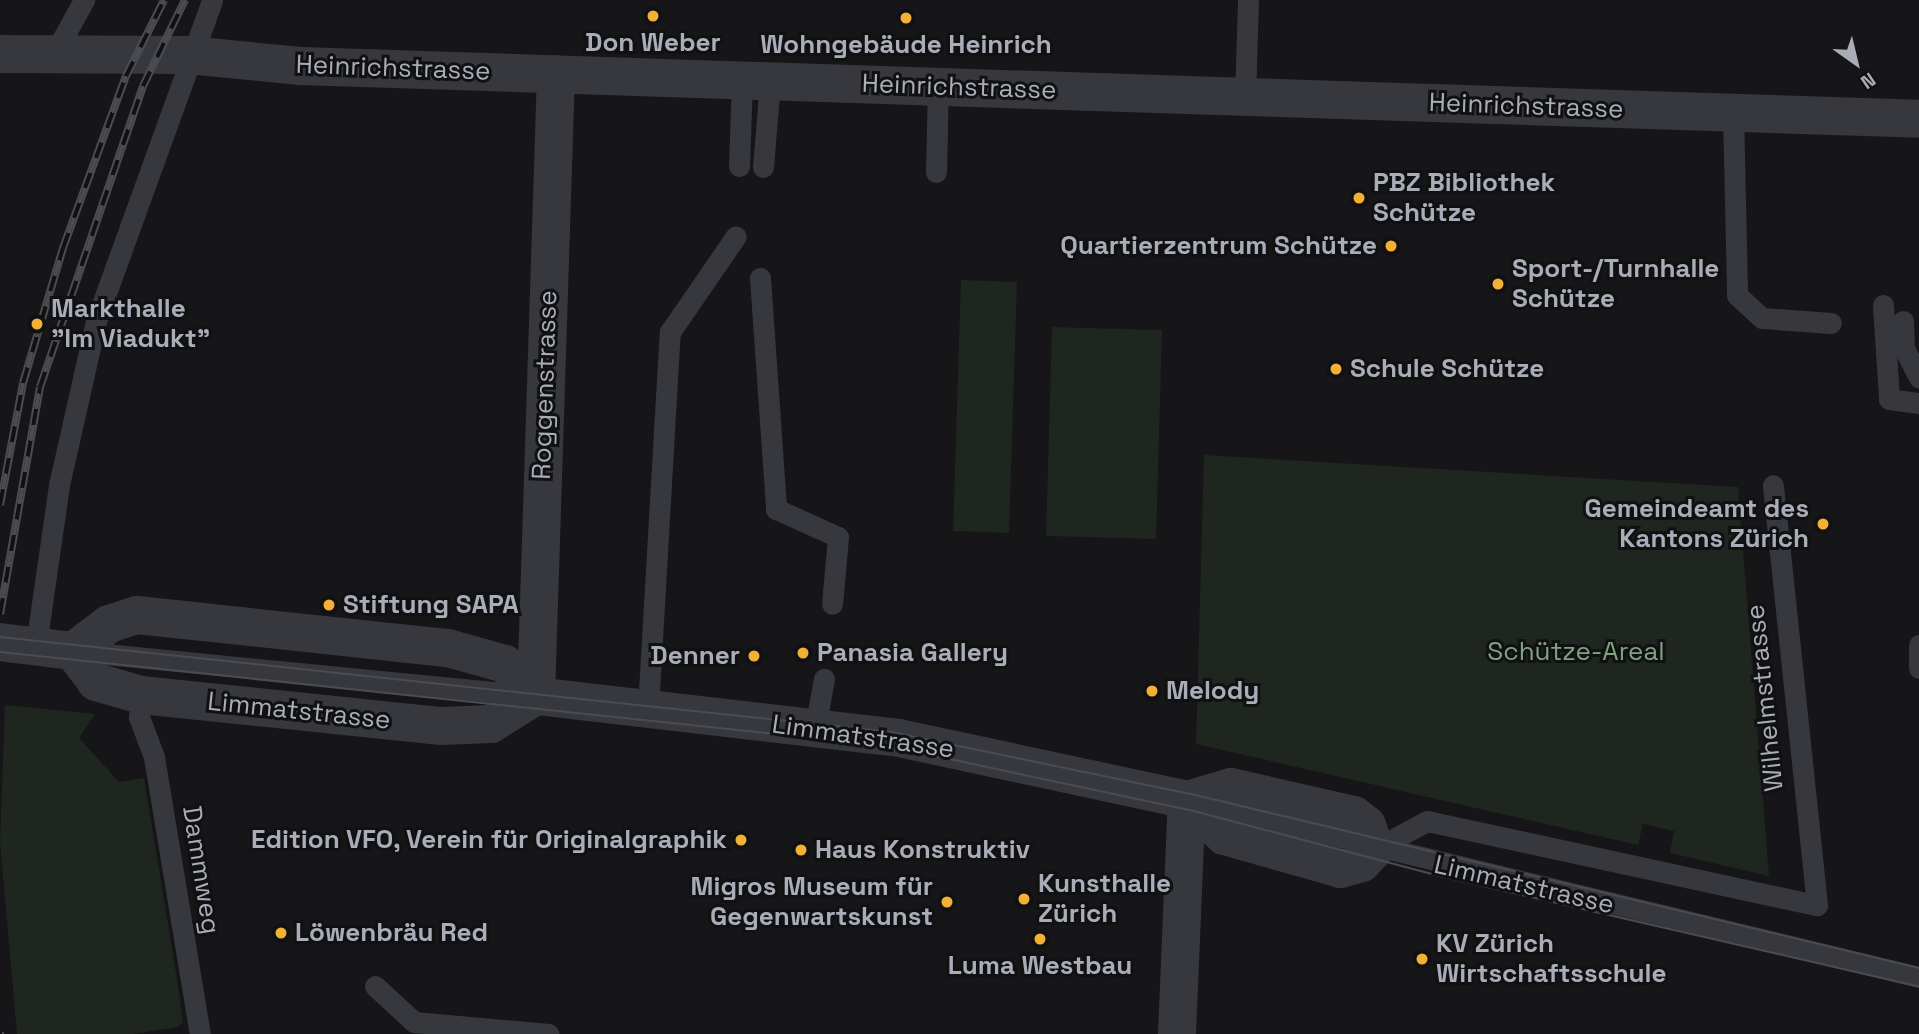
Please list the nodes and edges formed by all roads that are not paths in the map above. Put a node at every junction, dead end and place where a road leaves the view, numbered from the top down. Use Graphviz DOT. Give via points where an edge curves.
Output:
graph roads {
  1 [pos="84,0"];
  2 [pos="212,0"];
  3 [pos="1248,0"];
  4 [pos="0,54"];
  5 [pos="54,54"];
  6 [pos="188,55"];
  7 [pos="556,74"];
  8 [pos="756,81"];
  9 [pos="938,86"];
  10 [pos="1245,97"];
  11 [pos="1733,113"];
  12 [pos="1919,119"];
  13 [pos="738,166"];
  14 [pos="763,167"];
  15 [pos="936,172"];
  16 [pos="736,236"];
  17 [pos="760,278"];
  18 [pos="1883,305"];
  19 [pos="1903,321"];
  20 [pos="1831,323"];
  21 [pos="1919,377"];
  22 [pos="1919,402"];
  23 [pos="1773,485"];
  24 [pos="832,604"];
  25 [pos="18,643"];
  26 [pos="1919,645"];
  27 [pos="73,651"];
  28 [pos="1919,668"];
  29 [pos="824,679"];
  30 [pos="536,696"];
  31 [pos="140,706"];
  32 [pos="648,709"];
  33 [pos="815,728"];
  34 [pos="1187,800"];
  35 [pos="1376,849"];
  36 [pos="1919,977"];
  37 [pos="375,986"];
  38 [pos="200,1034"];
  39 [pos="548,1034"];
  40 [pos="1177,1034"];
  1 -- 5 [label="lane"];
  2 -- 6 [label="lane"];
  3 -- 10 [label="lane"];
  4 -- 5 [label="street, Heinrichstrasse"];
  5 -- 6 [label="street, Heinrichstrasse"];
  6 -- 7 [label="street, Heinrichstrasse"];
  6 -- 25 [label="lane" via="96,321"];
  7 -- 8 [label="street, Heinrichstrasse"];
  7 -- 30 [label="street, Roggenstrasse"];
  8 -- 9 [label="street, Heinrichstrasse"];
  8 -- 13 [label="lane"];
  8 -- 14 [label="lane"];
  9 -- 10 [label="street, Heinrichstrasse"];
  9 -- 15 [label="lane"];
  10 -- 11 [label="street, Heinrichstrasse"];
  11 -- 12 [label="street, Heinrichstrasse"];
  11 -- 20 [label="lane" via="1737,295 1762,318"];
  16 -- 32 [label="lane" via="670,332"];
  17 -- 24 [label="lane" via="776,509 838,537"];
  18 -- 22 [label="lane" via="1889,399"];
  19 -- 21 [label="lane" via="1904,348"];
  23 -- 35 [label="lane, Wilhelmstrasse" via="1816,905 1427,821"];
  25 -- 27 [label="street"];
  26 -- 28 [label="lane"];
  27 -- 30 [label="street" via="109,624 137,615 448,648 505,664"];
  27 -- 31 [label="street, Limmatstrasse" via="96,682"];
  29 -- 33 [label="lane"];
  30 -- 31 [label="street, Limmatstrasse" via="491,724 440,726"];
  30 -- 32 [label="street, Limmatstrasse"];
  31 -- 38 [label="lane, Dammweg" via="154,757"];
  32 -- 33 [label="street, Limmatstrasse"];
  33 -- 34 [label="street, Limmatstrasse" via="899,737"];
  34 -- 35 [label="street, Limmatstrasse" via="1231,787 1343,812 1367,825"];
  34 -- 35 [label="street" via="1224,836 1341,869 1362,863"];
  34 -- 40 [label="street"];
  35 -- 36 [label="lane, Limmatstrasse"];
  37 -- 39 [label="lane" via="414,1022"];
}
